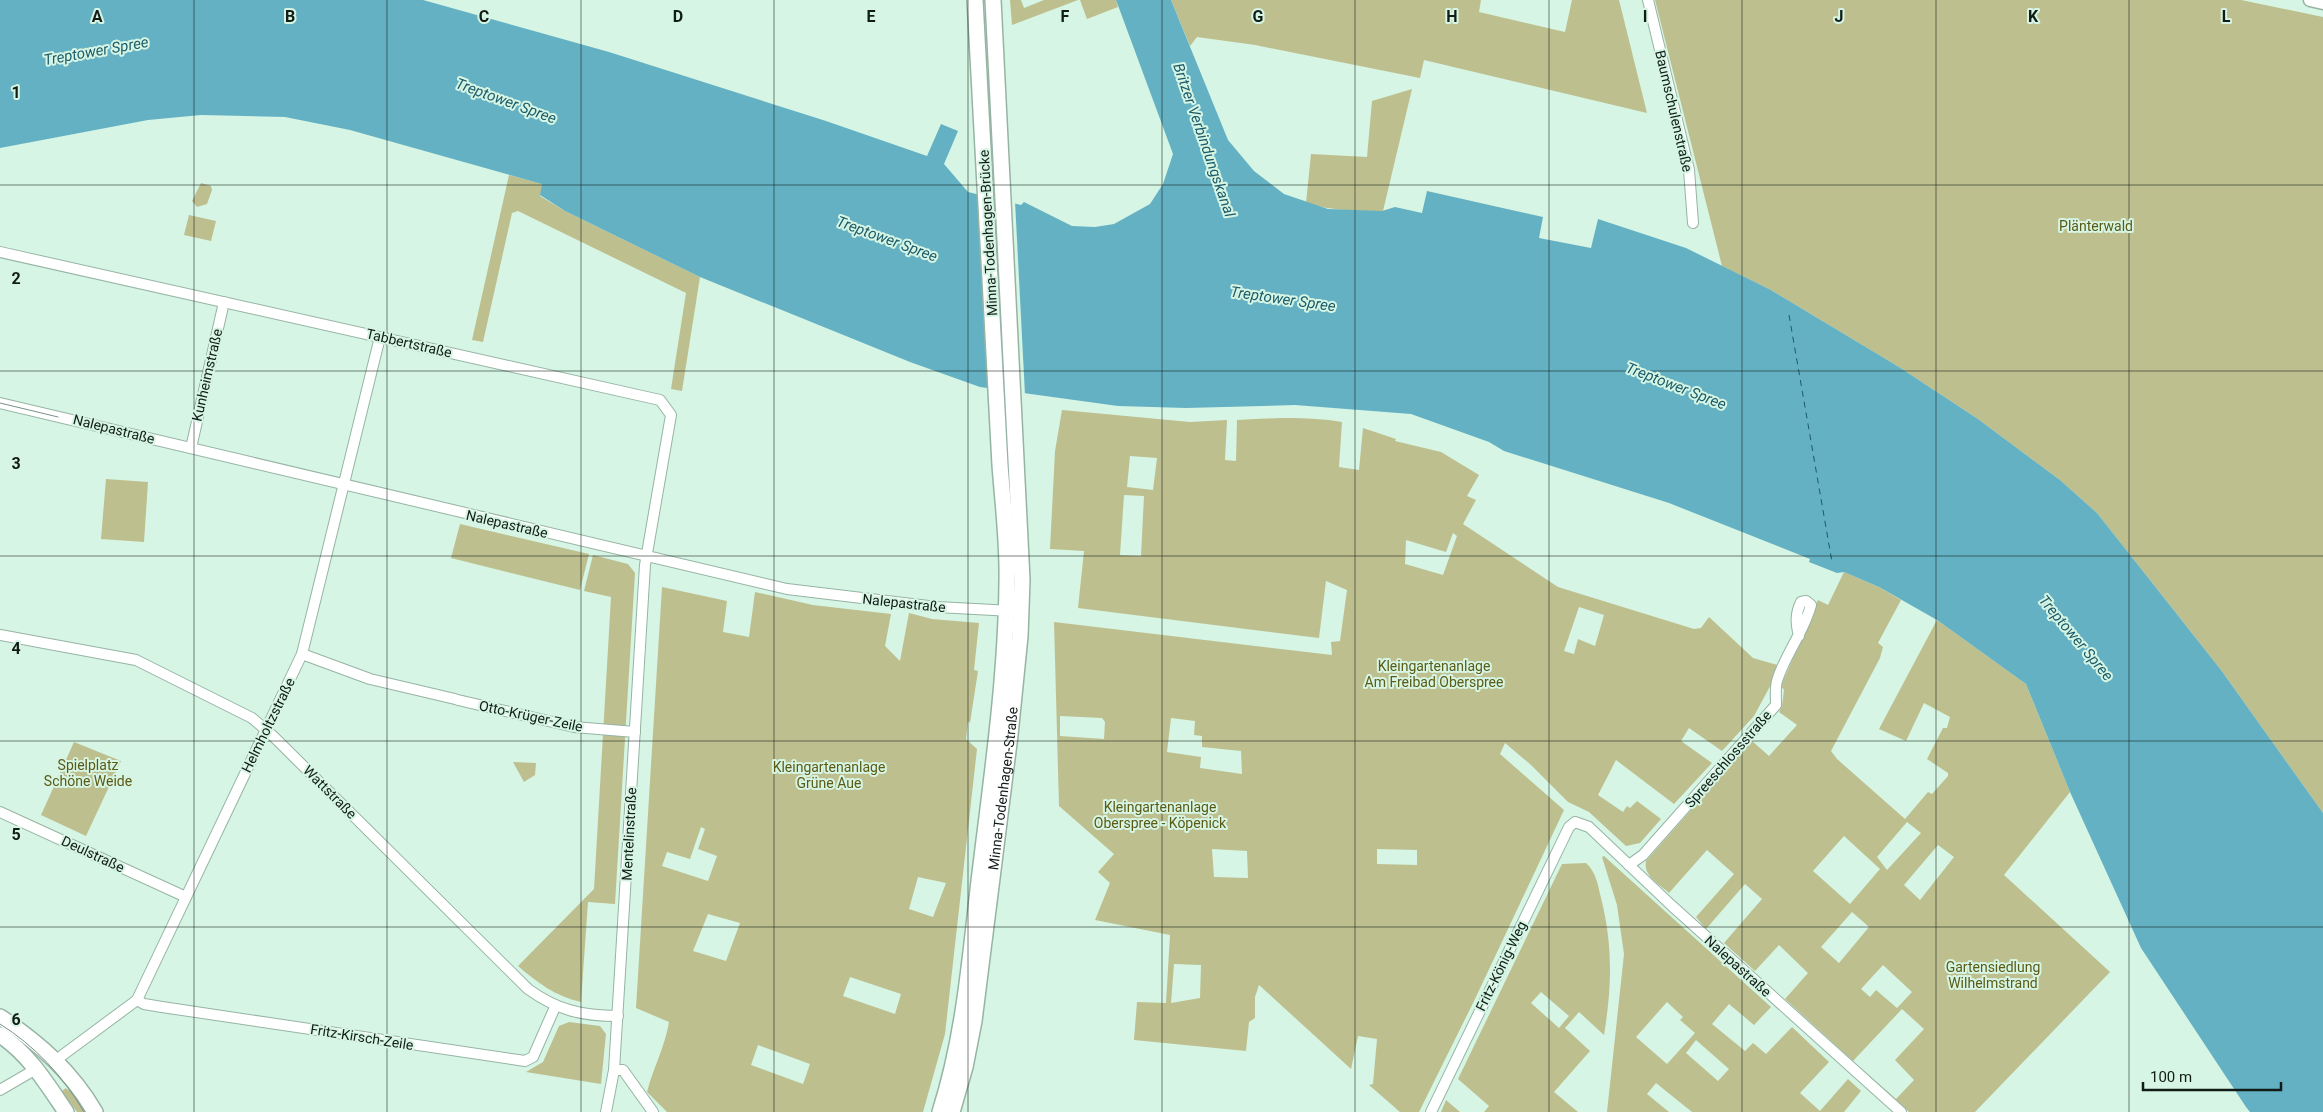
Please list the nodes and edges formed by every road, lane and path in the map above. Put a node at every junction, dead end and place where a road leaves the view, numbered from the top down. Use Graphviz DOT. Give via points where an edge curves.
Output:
graph roads {
  1 [pos="975,0"];
  2 [pos="992,0"];
  3 [pos="1648,0"];
  4 [pos="2310,0"];
  5 [pos="2323,3"];
  6 [pos="1692,223"];
  7 [pos="0,252"];
  8 [pos="224,302"];
  9 [pos="380,337"];
  10 [pos="0,403"];
  11 [pos="191,448"];
  12 [pos="1018,464"];
  13 [pos="1000,465"];
  14 [pos="344,484"];
  15 [pos="647,556"];
  16 [pos="1013,611"];
  17 [pos="0,635"];
  18 [pos="1799,636"];
  19 [pos="302,654"];
  20 [pos="266,729"];
  21 [pos="635,732"];
  22 [pos="0,812"];
  23 [pos="1575,822"];
  24 [pos="1629,865"];
  25 [pos="186,897"];
  26 [pos="137,1000"];
  27 [pos="555,1007"];
  28 [pos="618,1016"];
  29 [pos="0,1018"];
  30 [pos="0,1035"];
  31 [pos="56,1060"];
  32 [pos="36,1069"];
  33 [pos="614,1070"];
  34 [pos="0,1090"];
  35 [pos="66,1112"];
  36 [pos="95,1112"];
  37 [pos="606,1112"];
  38 [pos="653,1112"];
  39 [pos="940,1112"];
  40 [pos="952,1112"];
  41 [pos="1431,1112"];
  42 [pos="1901,1112"];
  1 -- 13 [label="main road, Minna-Todenhagen-Brücke"];
  2 -- 12 [label="main road, Minna-Todenhagen-Brücke"];
  3 -- 6 [label="street, Baumschulenstraße" via="1689,170"];
  4 -- 5 [label="street"];
  7 -- 8 [label="street, Tabbertstraße"];
  8 -- 9 [label="street, Tabbertstraße"];
  8 -- 11 [label="street, Kunheimstraße"];
  9 -- 14 [label="street, Helmholtzstraße"];
  9 -- 15 [label="street, Tabbertstraße" via="660,400 671,415"];
  10 -- 11 [label="street, Nalepastraße"];
  11 -- 14 [label="street, Nalepastraße"];
  12 -- 16 [label="main road, Minna-Todenhagen-Straße" via="1022,551"];
  13 -- 16 [label="main road, Minna-Todenhagen-Straße"];
  14 -- 15 [label="street, Nalepastraße"];
  14 -- 19 [label="street, Helmholtzstraße"];
  15 -- 16 [label="street, Nalepastraße" via="807,593 937,607"];
  15 -- 21 [label="street, Mentelinstraße"];
  16 -- 39 [label="main road, Minna-Todenhagen-Straße" via="963,1017"];
  16 -- 40 [label="main road, Minna-Todenhagen-Straße" via="1010,735 974,1022"];
  17 -- 20 [label="street, Wattstraße" via="136,660 252,718"];
  18 -- 24 [label="street, Spreeschlossstraße" via="1777,682 1776,705 1649,847"];
  19 -- 20 [label="street, Helmholtzstraße"];
  19 -- 21 [label="street, Otto-Krüger-Zeile" via="365,678 456,700 574,727"];
  20 -- 25 [label="street, Helmholtzstraße"];
  20 -- 27 [label="street, Wattstraße" via="511,974"];
  21 -- 28 [label="street, Mentelinstraße"];
  22 -- 25 [label="street, Deulstraße"];
  23 -- 24 [label="street, Nalepastraße" via="1589,827"];
  23 -- 41 [label="street, Fritz-König-Weg" via="1568,827"];
  24 -- 42 [label="street, Nalepastraße"];
  25 -- 26 [label="street, Helmholtzstraße"];
  26 -- 27 [label="street, Fritz-Kirsch-Zeile" via="525,1061 533,1057"];
  26 -- 31 [label="street, Helmholtzstraße"];
  27 -- 28 [label="street, Wattstraße"];
  28 -- 33 [label="street, Mentelinstraße"];
  29 -- 31 [label="main road"];
  30 -- 32 [label="main road"];
  31 -- 36 [label="main road" via="72,1077"];
  32 -- 34 [label="street"];
  32 -- 35 [label="main road"];
  33 -- 37 [label="street, Mentelinstraße"];
  33 -- 38 [label="street" via="623,1070"];
}
